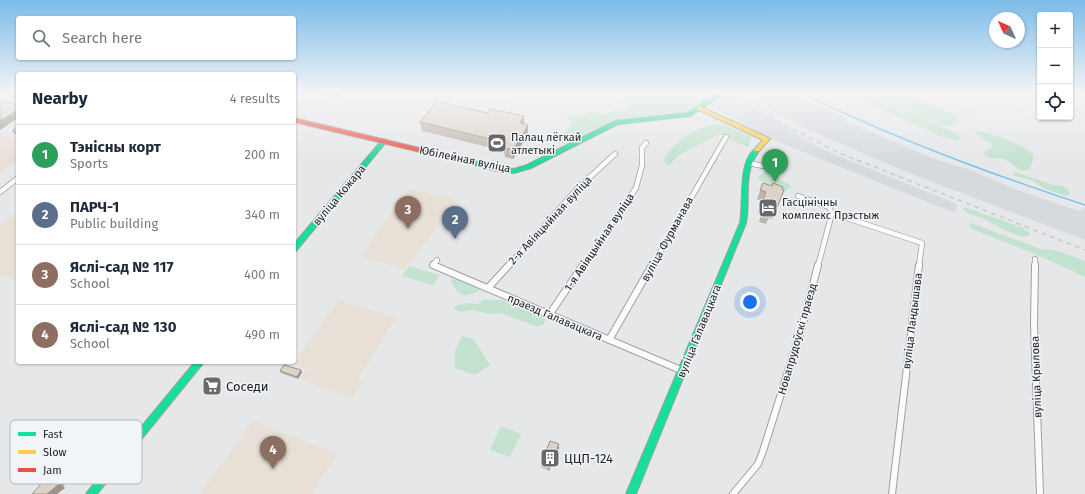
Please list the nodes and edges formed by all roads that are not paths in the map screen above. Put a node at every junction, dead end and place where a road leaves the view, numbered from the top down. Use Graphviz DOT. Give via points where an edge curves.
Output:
graph roads {
  1 [pos="681,116"];
  2 [pos="717,116"];
  3 [pos="296,120"];
  4 [pos="726,137"];
  5 [pos="384,141"];
  6 [pos="646,143"];
  7 [pos="615,154"];
  8 [pos="749,163"];
  9 [pos="763,166"];
  10 [pos="16,180"];
  11 [pos="0,192"];
  12 [pos="798,196"];
  13 [pos="832,213"];
  14 [pos="296,247"];
  15 [pos="1035,259"];
  16 [pos="437,260"];
  17 [pos="488,288"];
  18 [pos="549,315"];
  19 [pos="609,340"];
  20 [pos="198,364"];
  21 [pos="683,371"];
  22 [pos="142,432"];
  23 [pos="99,484"];
  24 [pos="91,494"];
  25 [pos="631,494"];
  26 [pos="733,494"];
  27 [pos="892,494"];
  28 [pos="1040,494"];
  1 -- 5 [label="street, Юбілейная вуліца" via="617,122 529,167 516,170 497,168"];
  2 -- 8 [label="street, вуліца Галавацкага" via="767,139 753,152"];
  3 -- 5 [label="street, Юбілейная вуліца"];
  4 -- 19 [label="street, вуліца Фурманава"];
  5 -- 14 [label="street, вуліца Кожара"];
  6 -- 18 [label="street, 1-я Авіяцыйная вуліца" via="642,148 642,165 636,188"];
  7 -- 17 [label="street, 2-я Авіяцыйная вуліца" via="578,188"];
  8 -- 9 [label="street"];
  8 -- 21 [label="street, вуліца Галавацкага" via="744,179 744,221"];
  10 -- 11 [label="street"];
  12 -- 13 [label="street" via="829,207"];
  13 -- 26 [label="street, Новапрудоўскі праезд" via="802,327 763,451 758,464"];
  13 -- 27 [label="street, вуліца Ландышава" via="922,243"];
  15 -- 28 [label="street, вуліца Крылова" via="1034,324"];
  16 -- 17 [label="street, праезд Галавацкага" via="433,265"];
  17 -- 18 [label="street, праезд Галавацкага"];
  18 -- 19 [label="street, праезд Галавацкага"];
  19 -- 21 [label="street, праезд Галавацкага"];
  20 -- 22 [label="street"];
  21 -- 25 [label="street, вуліца Галавацкага"];
  23 -- 24 [label="street"];
}
